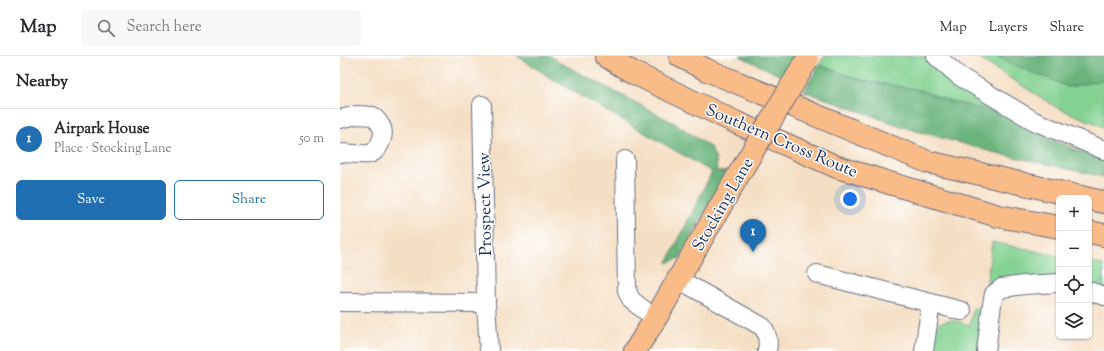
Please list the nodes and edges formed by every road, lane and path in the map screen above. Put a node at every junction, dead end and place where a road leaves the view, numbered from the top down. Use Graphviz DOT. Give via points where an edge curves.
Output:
graph roads {
  1 [pos="606,56"];
  2 [pos="680,56"];
  3 [pos="936,56"];
  4 [pos="808,58"];
  5 [pos="482,105"];
  6 [pos="340,119"];
  7 [pos="1104,150"];
  8 [pos="340,153"];
  9 [pos="625,160"];
  10 [pos="1072,195"];
  11 [pos="1092,200"];
  12 [pos="1104,202"];
  13 [pos="1056,226"];
  14 [pos="1092,233"];
  15 [pos="1104,235"];
  16 [pos="817,274"];
  17 [pos="678,279"];
  18 [pos="1056,283"];
  19 [pos="1092,292"];
  20 [pos="1104,296"];
  21 [pos="340,302"];
  22 [pos="486,303"];
  23 [pos="932,303"];
  24 [pos="962,311"];
  25 [pos="656,319"];
  26 [pos="489,351"];
  27 [pos="635,351"];
  28 [pos="767,351"];
  29 [pos="924,351"];
  30 [pos="986,351"];
  1 -- 13 [label="main road, Southern Cross Route" via="632,72 734,122 837,167 998,216"];
  2 -- 10 [label="main road, Southern Cross Route" via="706,70 928,162"];
  3 -- 7 [label="street" via="959,76 1034,121"];
  4 -- 17 [label="main road, Stocking Lane, bridge"];
  5 -- 22 [label="street, Prospect View"];
  6 -- 8 [label="street" via="356,115 373,116 383,129 378,148 369,154"];
  9 -- 25 [label="street" via="627,291 631,300"];
  11 -- 12 [label="main road"];
  14 -- 15 [label="main road"];
  16 -- 23 [label="street"];
  17 -- 25 [label="main road, Stocking Lane"];
  17 -- 28 [label="street" via="764,327 769,342"];
  18 -- 30 [label="street" via="1002,288 994,294"];
  19 -- 20 [label="street"];
  21 -- 22 [label="street"];
  22 -- 26 [label="street, Prospect View"];
  23 -- 24 [label="street"];
  23 -- 29 [label="street"];
  25 -- 27 [label="main road, Stocking Lane"];
}
